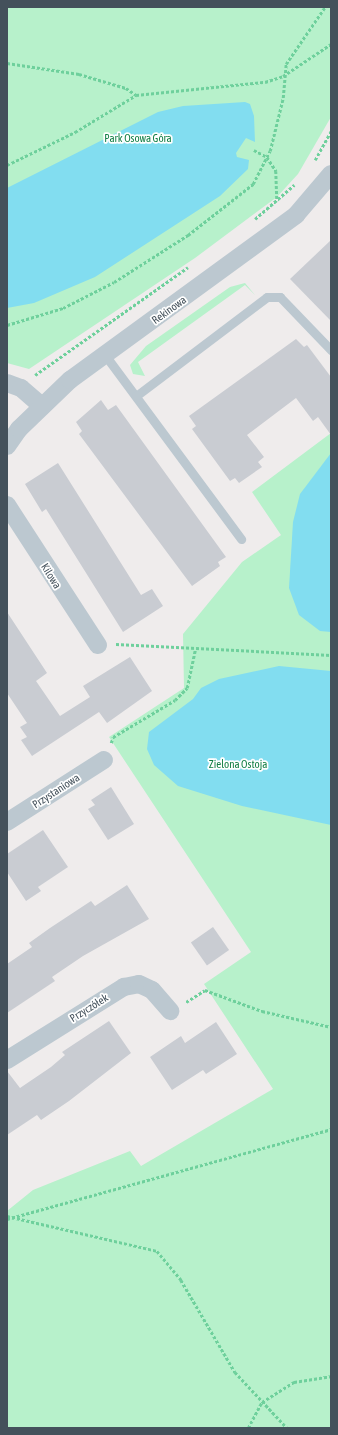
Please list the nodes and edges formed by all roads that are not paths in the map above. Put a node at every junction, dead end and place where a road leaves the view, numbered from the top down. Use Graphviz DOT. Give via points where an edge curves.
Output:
graph roads {
  1 [pos="331,174"];
  2 [pos="331,350"];
  3 [pos="105,355"];
  4 [pos="14,385"];
  5 [pos="136,396"];
  6 [pos="42,406"];
  7 [pos="7,446"];
  8 [pos="7,505"];
  9 [pos="241,539"];
  10 [pos="98,645"];
  11 [pos="104,760"];
  12 [pos="7,822"];
  13 [pos="170,1011"];
  14 [pos="7,1060"];
  1 -- 3 [label="street, Rekinowa" via="296,215"];
  2 -- 5 [label="lane" via="280,297 267,297"];
  3 -- 5 [label="lane"];
  3 -- 6 [label="street, Rekinowa"];
  4 -- 6 [label="street"];
  5 -- 9 [label="lane"];
  6 -- 7 [label="street, Rekinowa"];
  8 -- 10 [label="street, Kilowa"];
  11 -- 12 [label="street, Przystaniowa"];
  13 -- 14 [label="street, Przyczółek" via="152,990 139,984 124,986"];
}
